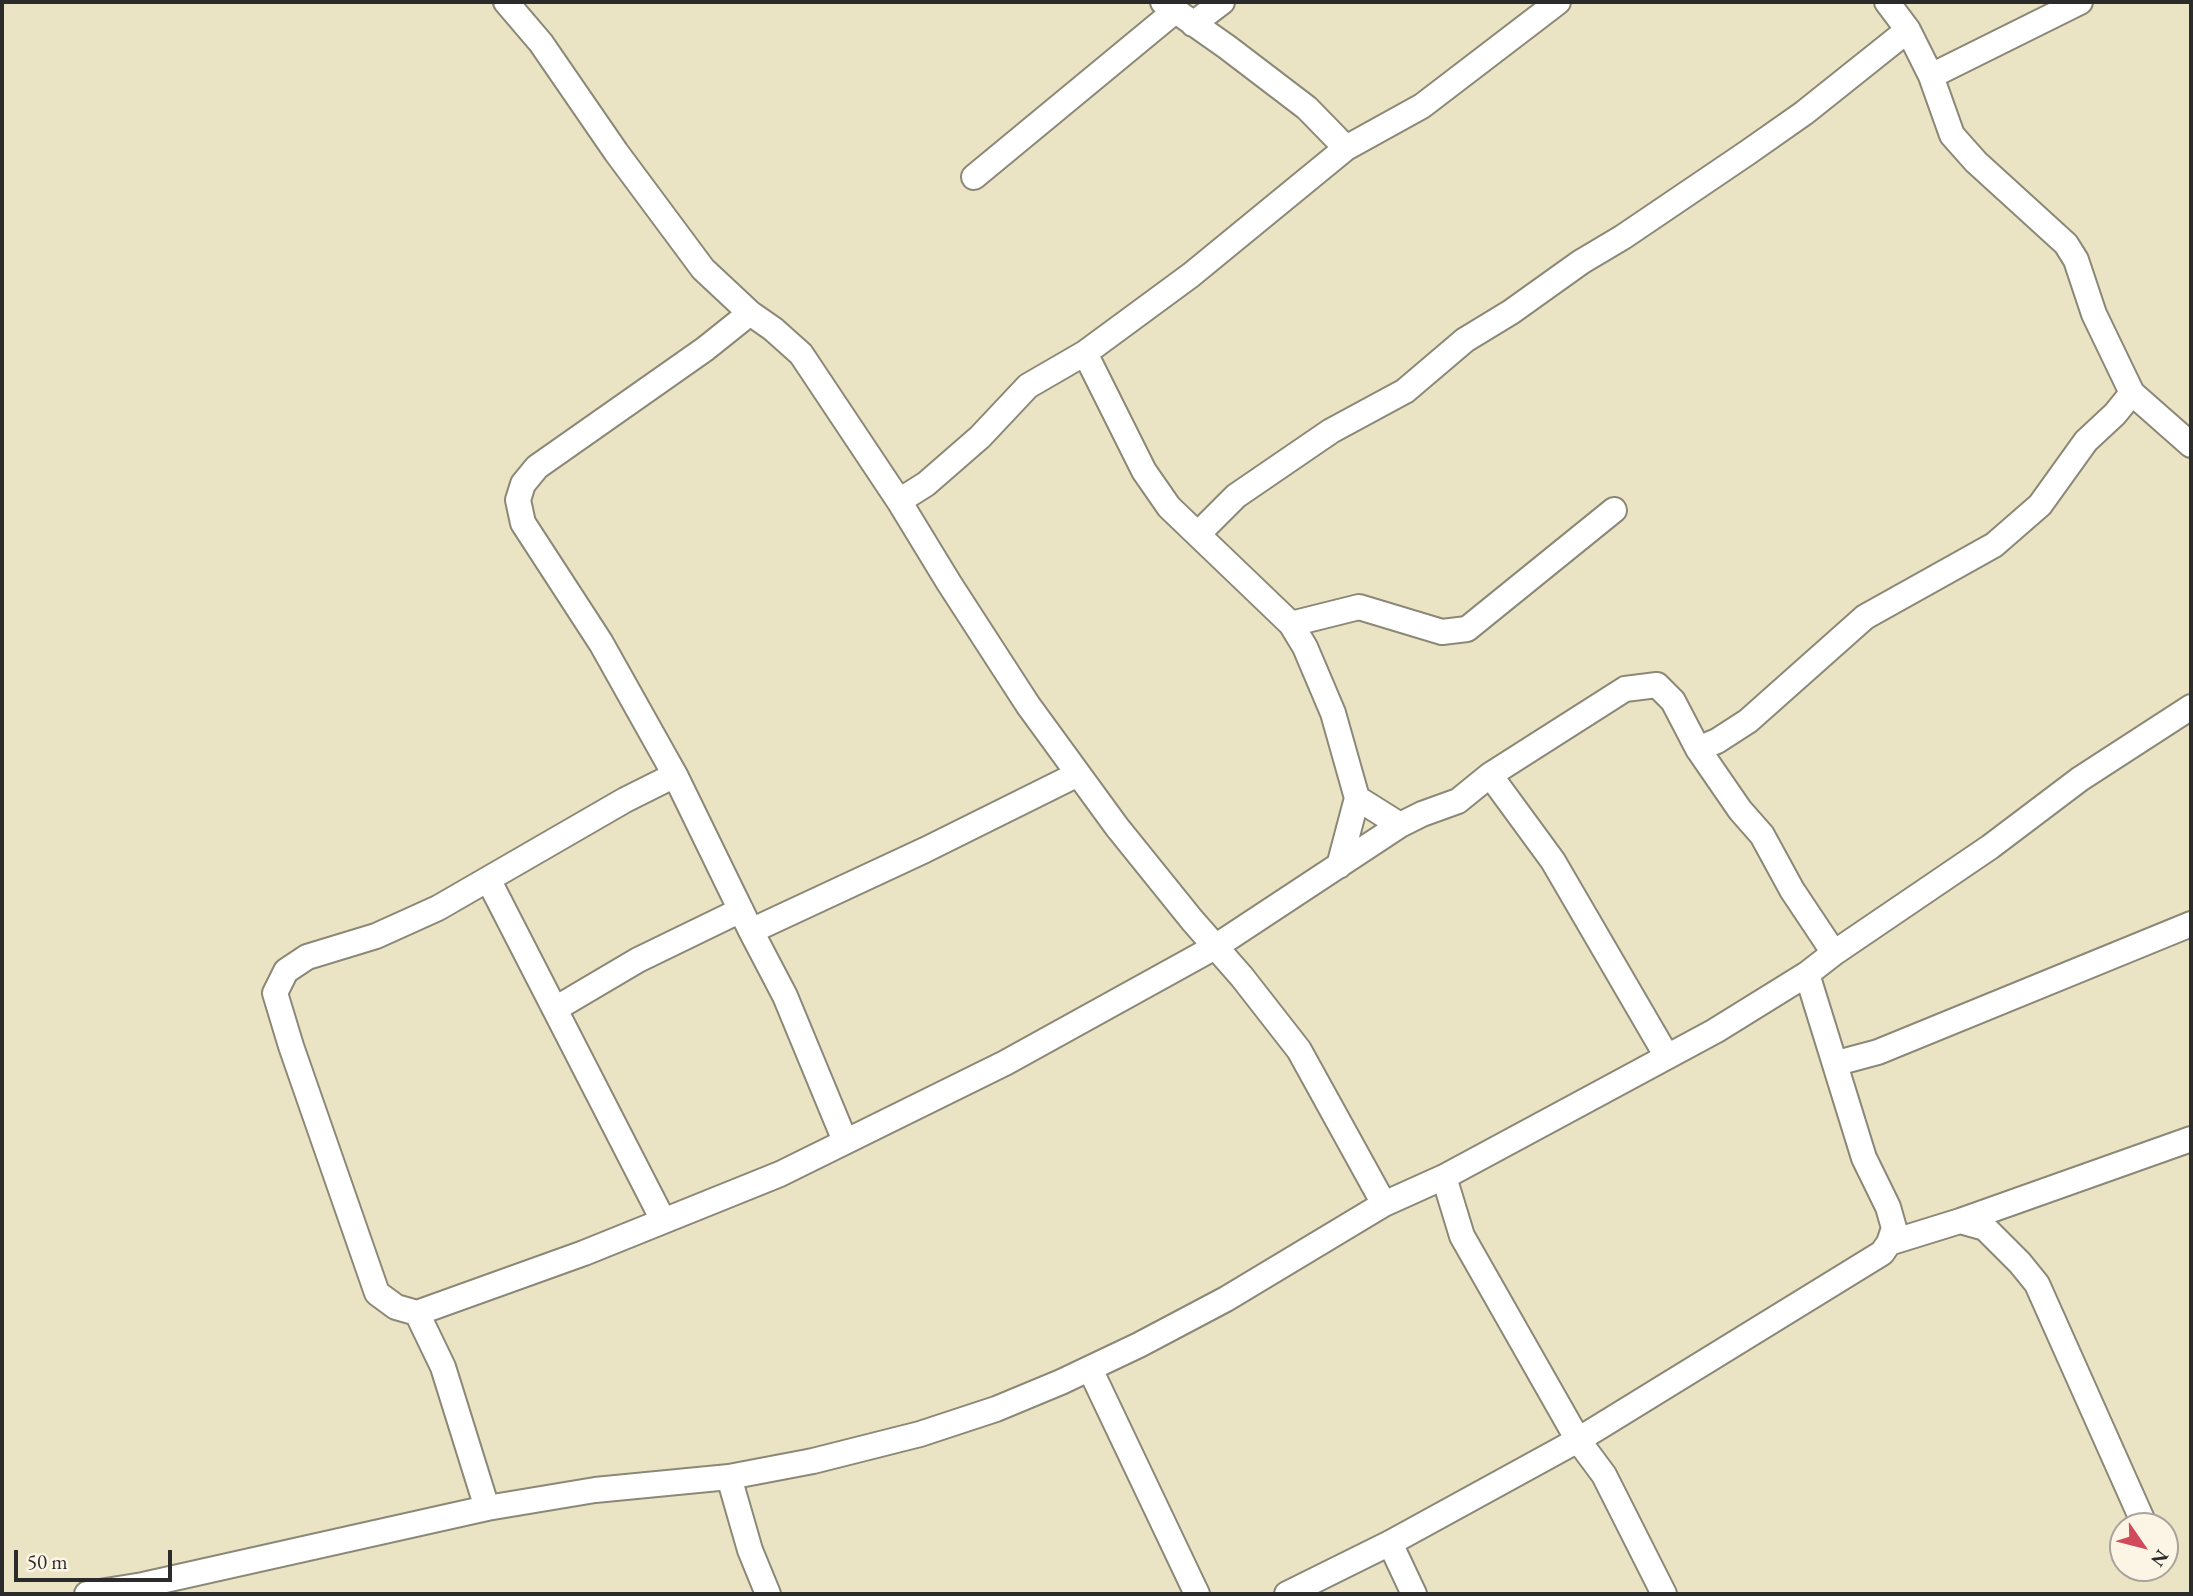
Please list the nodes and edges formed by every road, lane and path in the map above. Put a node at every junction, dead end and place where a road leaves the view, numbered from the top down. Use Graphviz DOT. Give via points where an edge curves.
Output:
graph roads {
  1 [pos="506,2"];
  2 [pos="1222,2"];
  3 [pos="1887,2"];
  4 [pos="2080,2"];
  5 [pos="1546,6"];
  6 [pos="1177,12"];
  7 [pos="1908,30"];
  8 [pos="1931,76"];
  9 [pos="1346,148"];
  10 [pos="974,177"];
  11 [pos="750,313"];
  12 [pos="1085,353"];
  13 [pos="2132,393"];
  14 [pos="2191,445"];
  15 [pos="899,501"];
  16 [pos="1614,510"];
  17 [pos="1198,534"];
  18 [pos="1291,624"];
  19 [pos="2191,707"];
  20 [pos="1698,749"];
  21 [pos="1078,774"];
  22 [pos="675,775"];
  23 [pos="1490,775"];
  24 [pos="1357,798"];
  25 [pos="1400,825"];
  26 [pos="1339,866"];
  27 [pos="489,881"];
  28 [pos="746,920"];
  29 [pos="2191,924"];
  30 [pos="1215,947"];
  31 [pos="1834,953"];
  32 [pos="1807,974"];
  33 [pos="555,1009"];
  34 [pos="1666,1055"];
  35 [pos="1837,1063"];
  36 [pos="2191,1139"];
  37 [pos="845,1141"];
  38 [pos="1444,1177"];
  39 [pos="1384,1204"];
  40 [pos="663,1220"];
  41 [pos="1960,1221"];
  42 [pos="1889,1243"];
  43 [pos="417,1313"];
  44 [pos="1090,1369"];
  45 [pos="1578,1440"];
  46 [pos="729,1477"];
  47 [pos="487,1508"];
  48 [pos="2139,1512"];
  49 [pos="1390,1544"];
  50 [pos="145,1590"];
  51 [pos="87,1594"];
  52 [pos="768,1594"];
  53 [pos="1197,1594"];
  54 [pos="1287,1594"];
  55 [pos="1413,1594"];
  56 [pos="1664,1594"];
  1 -- 11 [label="street" via="541,43 703,269"];
  2 -- 6 [label="street"];
  3 -- 7 [label="street"];
  4 -- 8 [label="street"];
  5 -- 9 [label="street" via="1422,106"];
  6 -- 9 [label="street" via="1307,108"];
  6 -- 10 [label="street"];
  7 -- 8 [label="street"];
  7 -- 17 [label="street" via="1804,113 1465,340 1405,391 1331,431 1236,496"];
  8 -- 13 [label="street" via="1952,135 2066,244"];
  9 -- 12 [label="street" via="1191,275"];
  11 -- 15 [label="street" via="801,354"];
  11 -- 22 [label="street" via="537,467 523,484 518,500 523,523 601,643"];
  12 -- 15 [label="street" via="1028,386 980,437"];
  12 -- 17 [label="street" via="1144,471 1169,506"];
  13 -- 14 [label="street"];
  13 -- 20 [label="street" via="2086,442 2040,505 1994,545 1865,617 1748,720"];
  15 -- 21 [label="street" via="1028,705"];
  16 -- 18 [label="street" via="1467,629 1443,632 1359,607"];
  17 -- 18 [label="street"];
  18 -- 24 [label="street" via="1306,647 1333,713"];
  19 -- 31 [label="street" via="2080,779 1990,847"];
  20 -- 23 [label="street" via="1673,701 1657,685 1625,689"];
  20 -- 31 [label="street" via="1762,835"];
  21 -- 28 [label="street" via="925,850"];
  21 -- 30 [label="street"];
  22 -- 27 [label="street"];
  22 -- 28 [label="street"];
  23 -- 25 [label="street" via="1458,801"];
  23 -- 34 [label="street" via="1553,862"];
  24 -- 25 [label="street"];
  24 -- 26 [label="street"];
  25 -- 26 [label="street"];
  26 -- 30 [label="street"];
  27 -- 33 [label="street"];
  27 -- 43 [label="street" via="376,936 307,957 286,971 275,993 377,1293 396,1307"];
  28 -- 33 [label="street" via="638,960"];
  28 -- 37 [label="street" via="785,996"];
  29 -- 35 [label="street" via="1878,1052"];
  30 -- 37 [label="street" via="1005,1063"];
  30 -- 39 [label="street" via="1299,1050"];
  31 -- 32 [label="street"];
  32 -- 34 [label="street" via="1715,1031"];
  32 -- 35 [label="street"];
  33 -- 40 [label="street"];
  34 -- 38 [label="street"];
  35 -- 42 [label="street" via="1864,1158 1888,1207 1894,1228"];
  36 -- 41 [label="street"];
  37 -- 40 [label="street" via="780,1174"];
  38 -- 39 [label="street"];
  38 -- 45 [label="street" via="1462,1236"];
  39 -- 44 [label="street" via="1226,1299"];
  40 -- 43 [label="street"];
  41 -- 42 [label="street"];
  41 -- 48 [label="street" via="1986,1228 2036,1284"];
  42 -- 45 [label="street" via="1871,1261"];
  43 -- 47 [label="street" via="443,1367"];
  44 -- 46 [label="street" via="996,1409 920,1434"];
  44 -- 53 [label="street"];
  45 -- 49 [label="street"];
  45 -- 56 [label="street" via="1604,1475"];
  46 -- 47 [label="street" via="595,1490"];
  46 -- 52 [label="street"];
  47 -- 50 [label="street"];
  49 -- 54 [label="street"];
  49 -- 55 [label="street"];
  50 -- 51 [label="street"];
}
